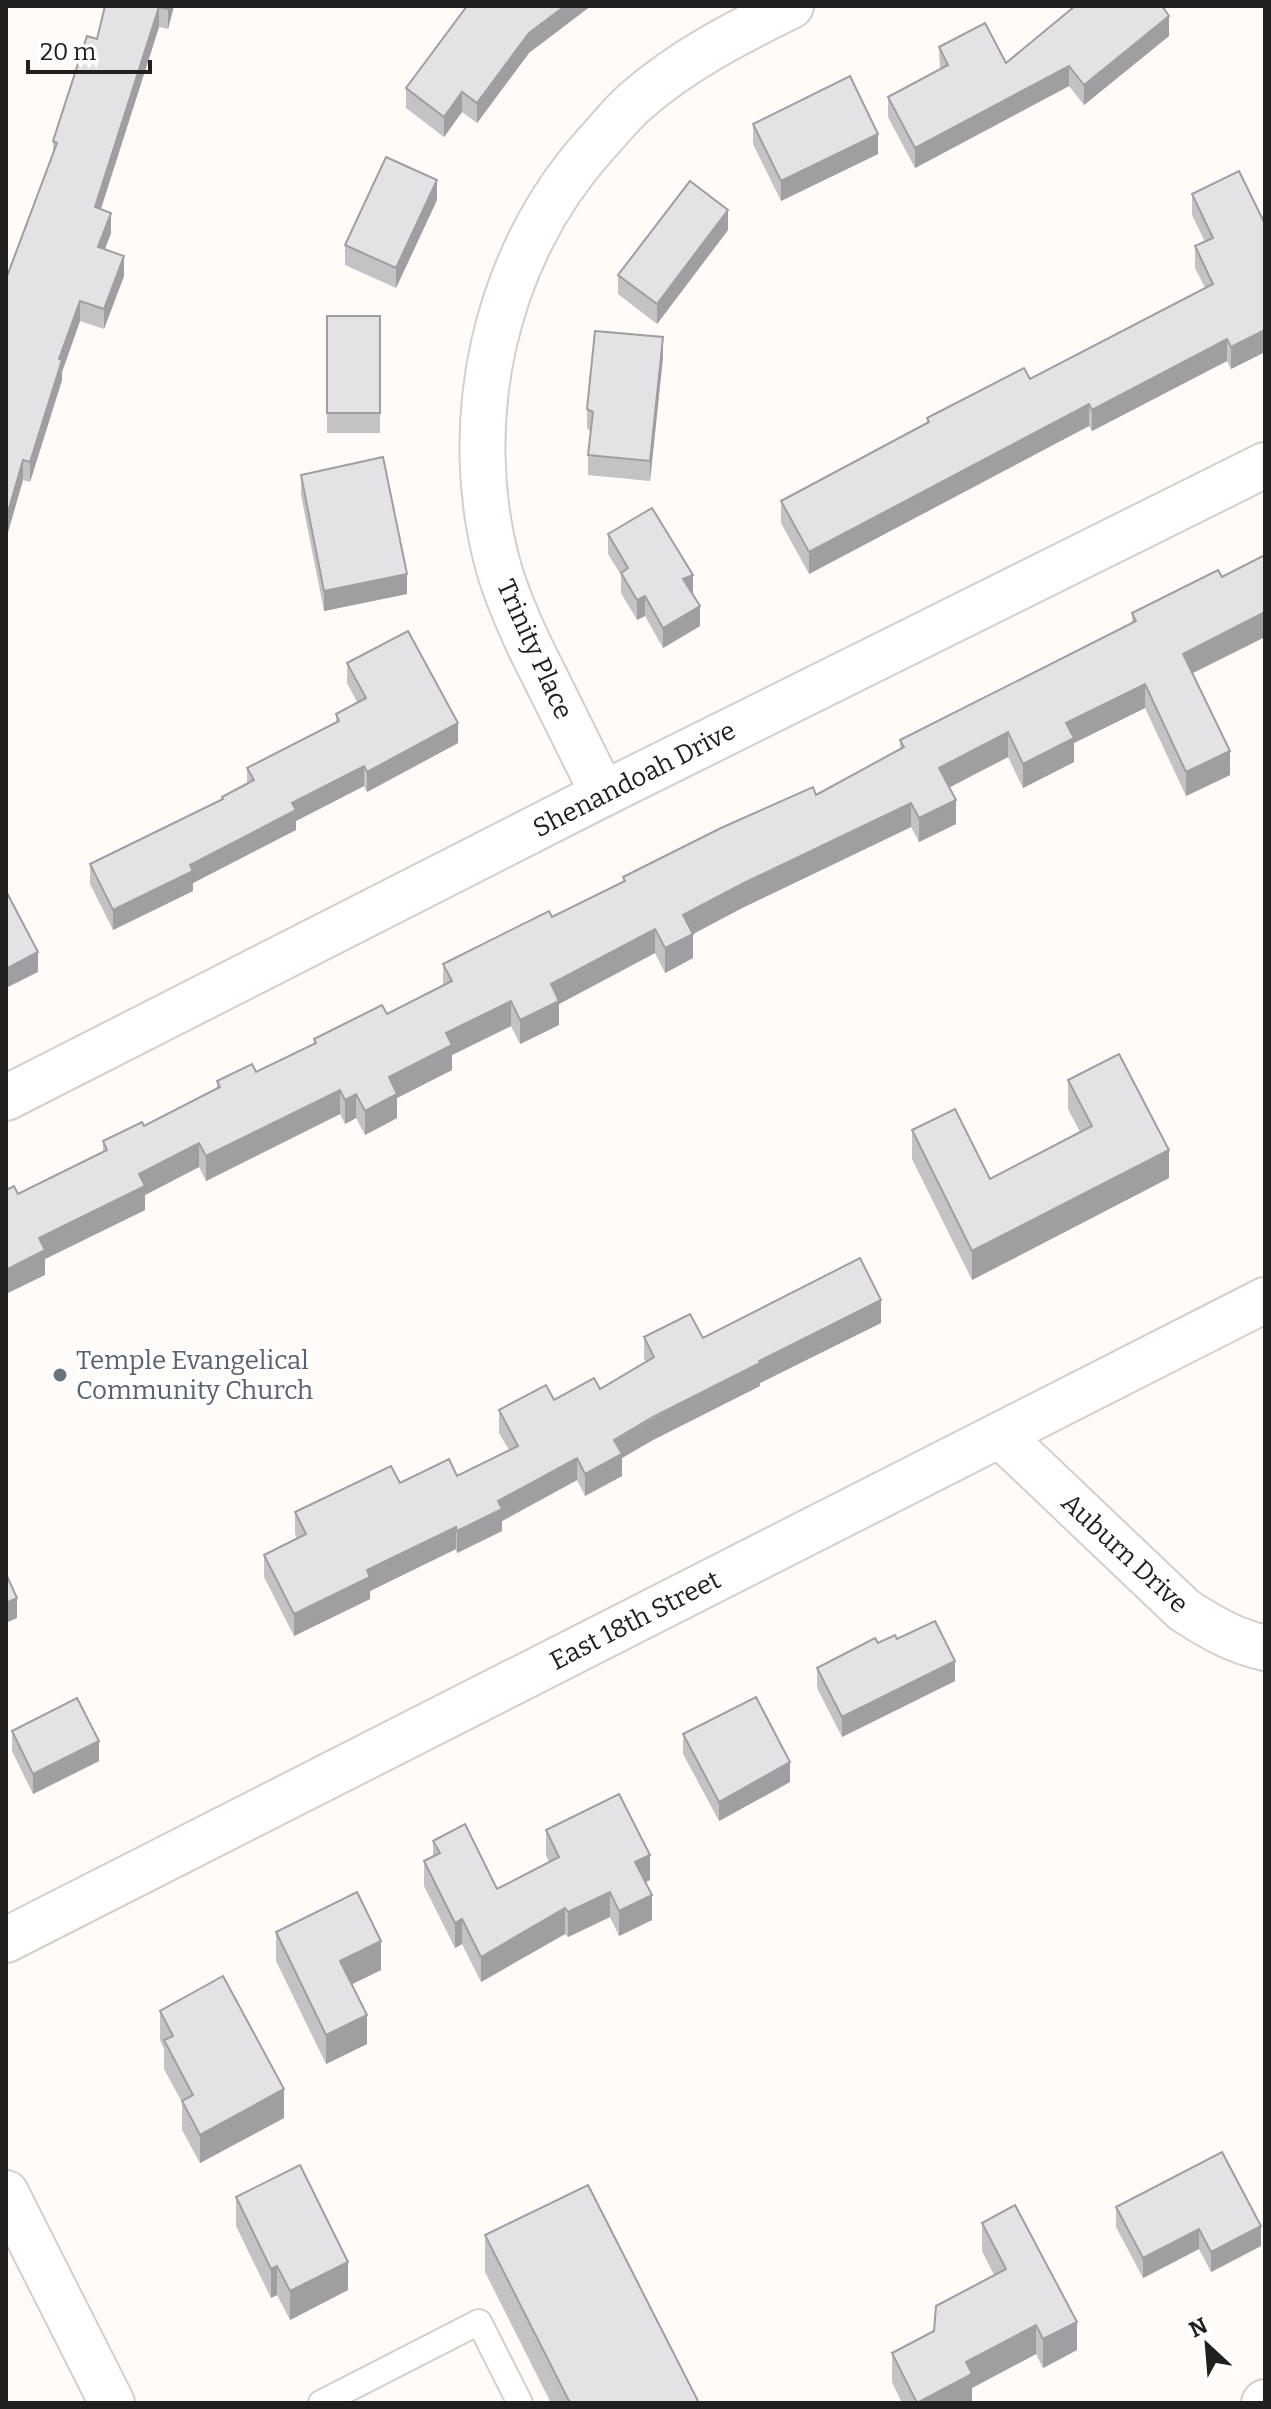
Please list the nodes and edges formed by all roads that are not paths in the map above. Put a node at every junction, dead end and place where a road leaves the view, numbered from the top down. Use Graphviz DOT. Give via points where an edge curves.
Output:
graph roads {
  1 [pos="791,6"];
  2 [pos="1265,465"];
  3 [pos="603,794"];
  4 [pos="6,1098"];
  5 [pos="1265,1300"];
  6 [pos="1000,1435"];
  7 [pos="1265,1648"];
  8 [pos="6,1940"];
  9 [pos="6,2193"];
  10 [pos="112,2403"];
  11 [pos="321,2403"];
  12 [pos="520,2403"];
  1 -- 3 [label="street, Trinity Place" via="697,56 609,128 551,202 499,325 483,417 491,532 525,640"];
  2 -- 3 [label="street, Shenandoah Drive"];
  3 -- 4 [label="street, Shenandoah Drive"];
  5 -- 6 [label="street, East 18th Street"];
  6 -- 7 [label="street, Auburn Drive" via="1184,1610 1226,1635"];
  6 -- 8 [label="street, East 18th Street"];
  9 -- 10 [label="street"];
  11 -- 12 [label="lane" via="479,2322"];
}
